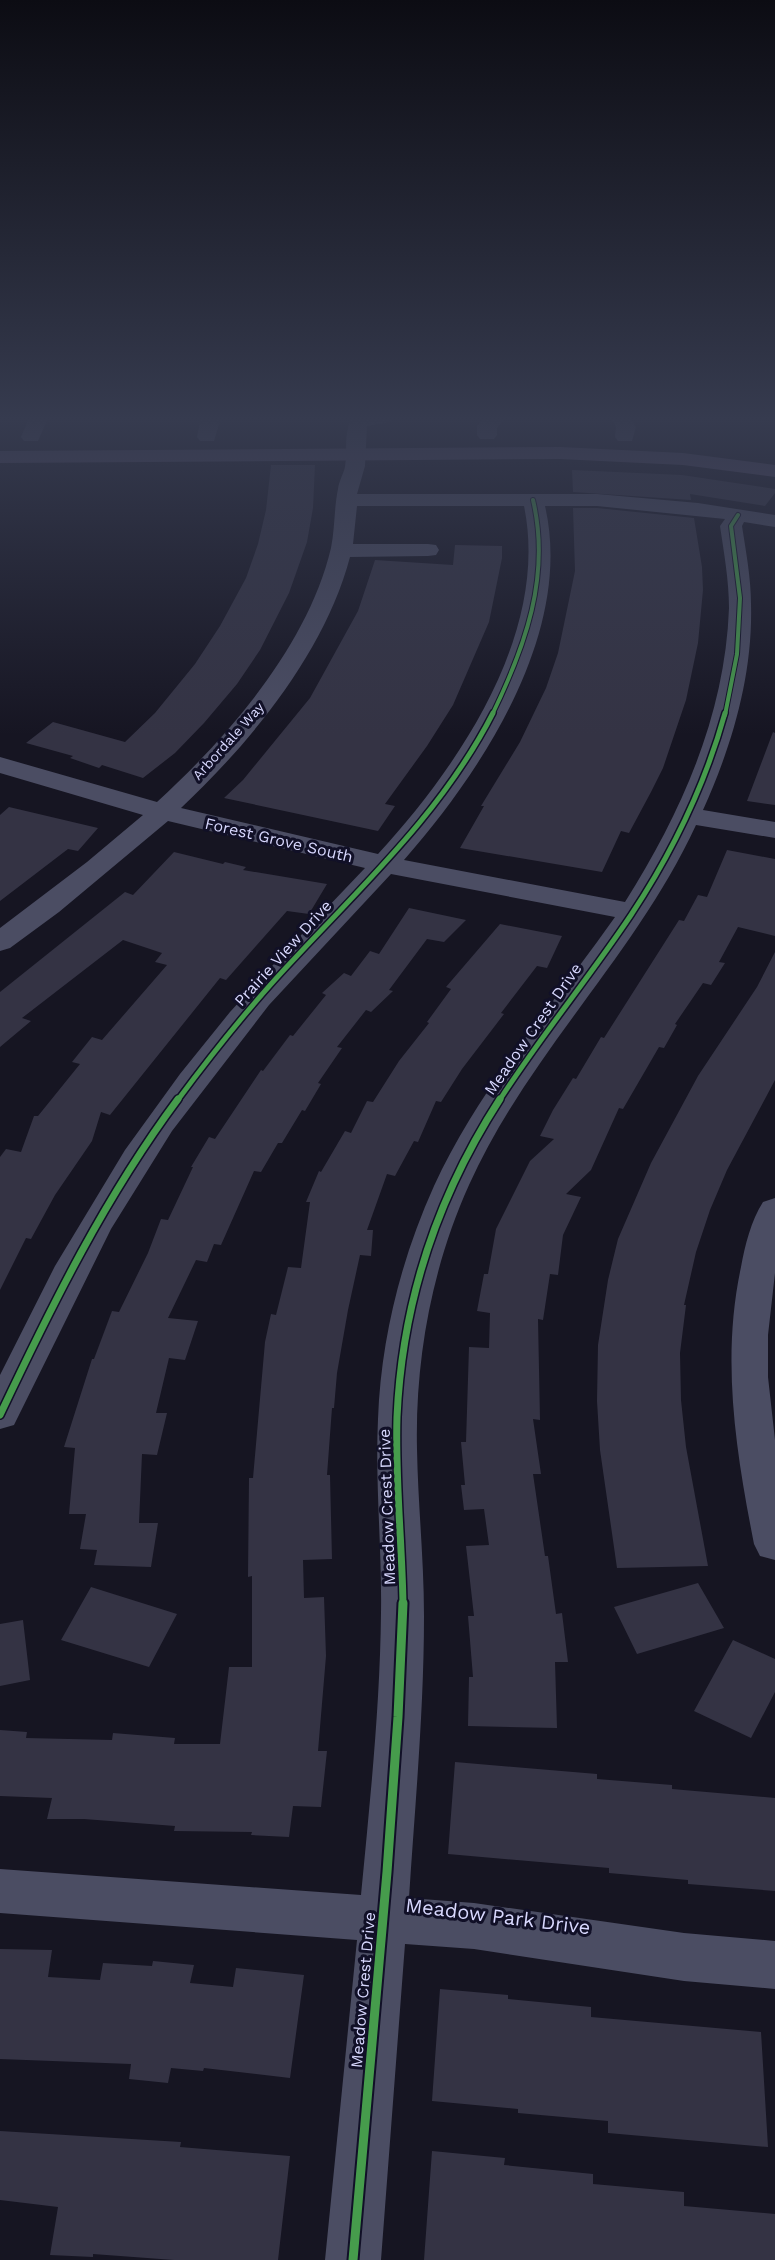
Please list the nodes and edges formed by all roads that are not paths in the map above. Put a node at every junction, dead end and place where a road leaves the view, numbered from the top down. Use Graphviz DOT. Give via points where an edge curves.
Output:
graph roads {
  1 [pos="344,523"];
  2 [pos="538,523"];
  3 [pos="733,523"];
  4 [pos="428,550"];
  5 [pos="340,551"];
  6 [pos="0,765"];
  7 [pos="163,812"];
  8 [pos="686,815"];
  9 [pos="775,830"];
  10 [pos="384,864"];
  11 [pos="632,912"];
  12 [pos="0,942"];
  13 [pos="775,1210"];
  14 [pos="0,1415"];
  15 [pos="775,1544"];
  16 [pos="0,1891"];
  17 [pos="383,1919"];
  18 [pos="775,1965"];
  19 [pos="353,2260"];
  1 -- 5 [label="street, Arbordale Way"];
  2 -- 10 [label="street, Prairie View Drive" via="541,562 517,663 485,728 441,798"];
  3 -- 8 [label="street, Meadow Crest Drive" via="741,604 735,664 719,735"];
  4 -- 5 [label="street"];
  5 -- 7 [label="street, Arbordale Way" via="317,615 285,671 244,727"];
  6 -- 7 [label="street, Forest Grove South"];
  7 -- 10 [label="street, Forest Grove South"];
  7 -- 12 [label="street, Arbordale Way"];
  8 -- 9 [label="street"];
  8 -- 11 [label="street, Meadow Crest Drive"];
  10 -- 11 [label="street, Forest Grove South"];
  10 -- 14 [label="street, Prairie View Drive" via="220,1044 158,1126 98,1222"];
  11 -- 17 [label="street, Meadow Crest Drive" via="542,1035 488,1118 444,1202 418,1281 397,1422 404,1587"];
  13 -- 15 [label="street" via="751,1297 747,1338 752,1432"];
  16 -- 17 [label="street, Meadow Park Drive"];
  17 -- 18 [label="street, Meadow Park Drive" via="505,1929 649,1953"];
  17 -- 19 [label="street, Meadow Crest Drive"];
}
